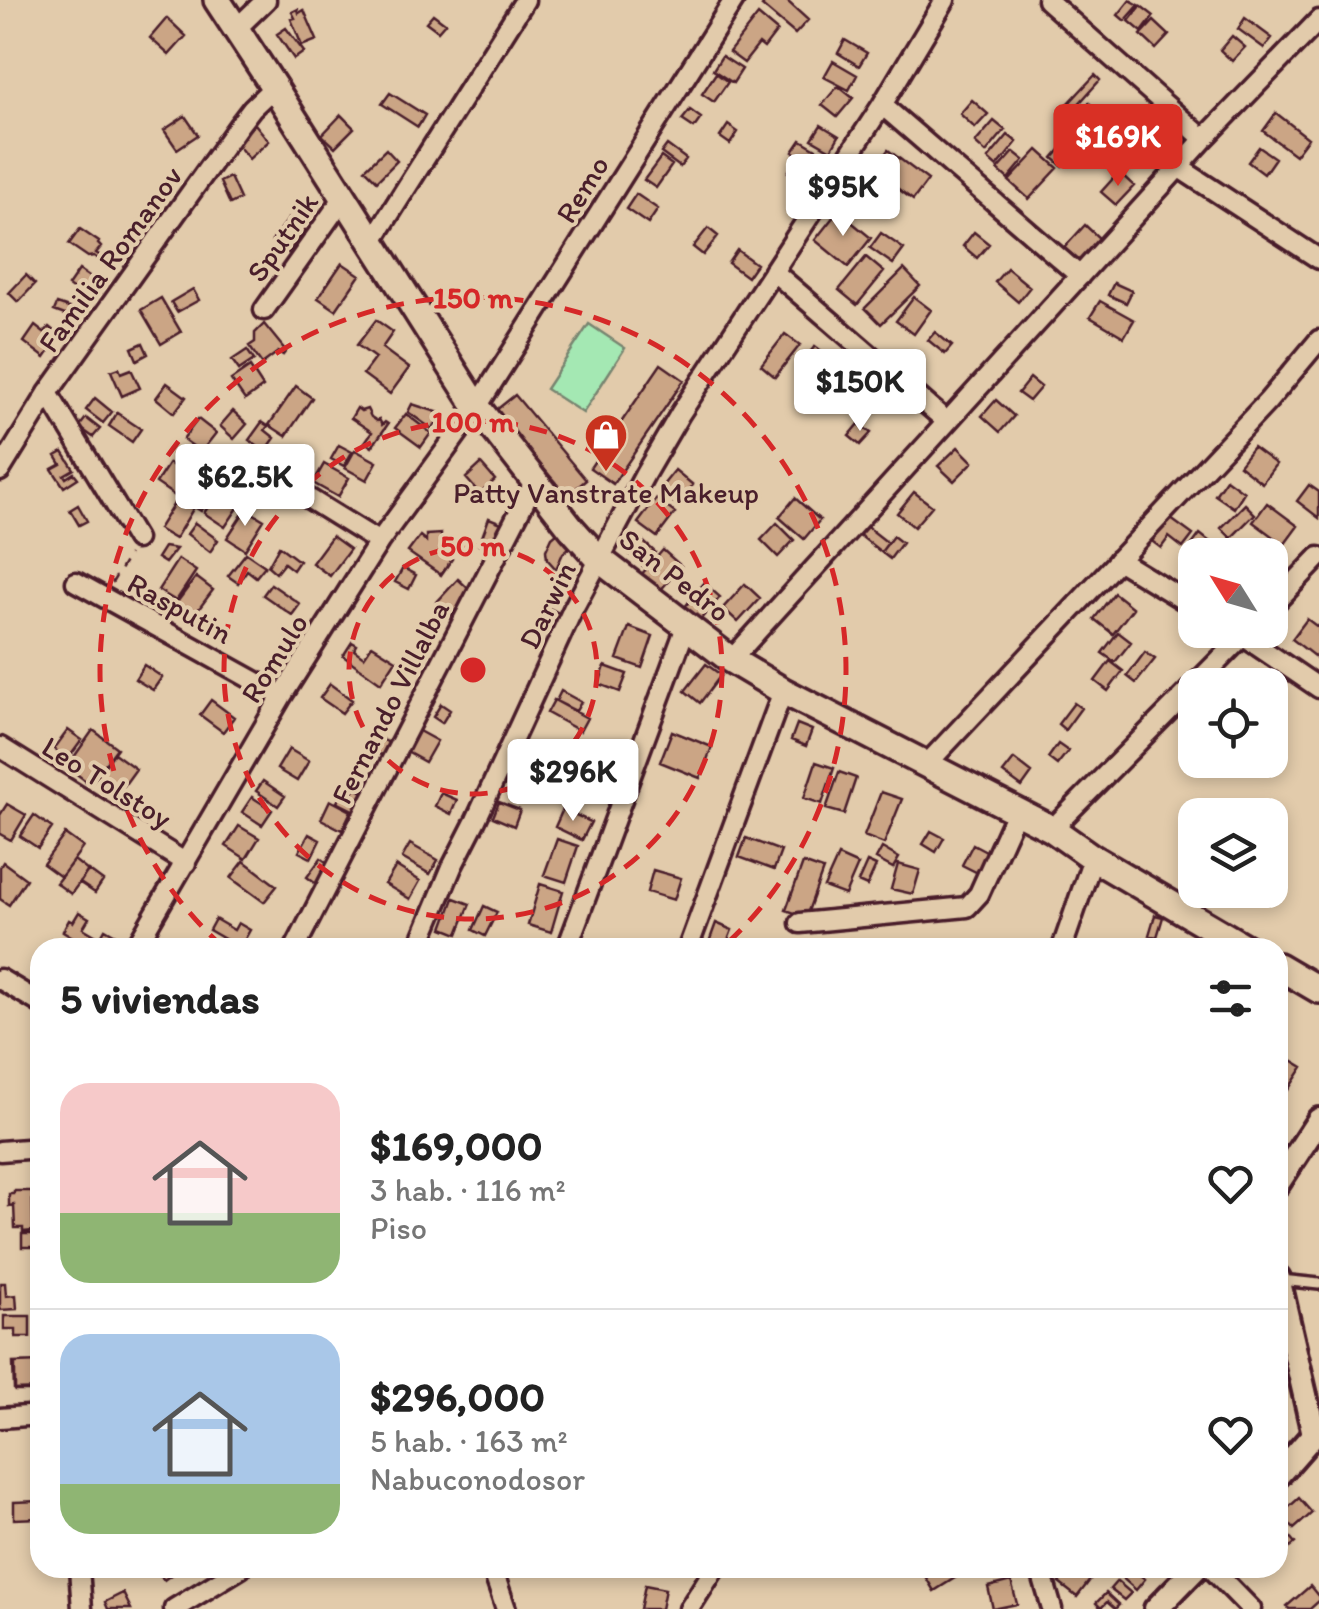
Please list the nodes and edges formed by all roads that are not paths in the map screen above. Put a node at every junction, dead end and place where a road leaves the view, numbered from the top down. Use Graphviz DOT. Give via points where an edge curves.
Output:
graph roads {
  1 [pos="216,0"];
  2 [pos="266,0"];
  3 [pos="524,0"];
  4 [pos="946,0"];
  5 [pos="1047,0"];
  6 [pos="728,2"];
  7 [pos="1319,20"];
  8 [pos="236,29"];
  9 [pos="274,86"];
  10 [pos="882,105"];
  11 [pos="1204,138"];
  12 [pos="1178,167"];
  13 [pos="344,197"];
  14 [pos="372,242"];
  15 [pos="1319,259"];
  16 [pos="773,271"];
  17 [pos="1080,276"];
  18 [pos="264,310"];
  19 [pos="1319,340"];
  20 [pos="48,393"];
  21 [pos="477,407"];
  22 [pos="946,422"];
  23 [pos="245,459"];
  24 [pos="0,471"];
  25 [pos="535,481"];
  26 [pos="136,539"];
  27 [pos="379,542"];
  28 [pos="1319,558"];
  29 [pos="599,559"];
  30 [pos="1118,560"];
  31 [pos="76,582"];
  32 [pos="1288,590"];
  33 [pos="1178,597"];
  34 [pos="686,627"];
  35 [pos="1227,648"];
  36 [pos="1264,648"];
  37 [pos="730,660"];
  38 [pos="1319,688"];
  39 [pos="783,691"];
  40 [pos="282,696"];
  41 [pos="0,747"];
  42 [pos="927,764"];
  43 [pos="1018,810"];
  44 [pos="1052,829"];
  45 [pos="1093,858"];
  46 [pos="186,863"];
  47 [pos="800,924"];
  48 [pos="141,938"];
  49 [pos="300,938"];
  50 [pos="422,938"];
  51 [pos="571,938"];
  52 [pos="692,938"];
  53 [pos="1065,938"];
  54 [pos="1229,938"];
  55 [pos="1288,972"];
  56 [pos="0,979"];
  57 [pos="1319,990"];
  58 [pos="30,997"];
  59 [pos="1319,1120"];
  60 [pos="30,1149"];
  61 [pos="0,1151"];
  62 [pos="1288,1167"];
  63 [pos="1288,1280"];
  64 [pos="1319,1284"];
  65 [pos="1288,1320"];
  66 [pos="30,1416"];
  67 [pos="0,1418"];
  68 [pos="1316,1434"];
  69 [pos="1288,1465"];
  70 [pos="80,1578"];
  71 [pos="224,1578"];
  72 [pos="495,1578"];
  73 [pos="710,1578"];
  74 [pos="1043,1578"];
  75 [pos="1186,1578"];
  76 [pos="1221,1578"];
  77 [pos="82,1609"];
  78 [pos="174,1609"];
  79 [pos="506,1609"];
  80 [pos="691,1609"];
  81 [pos="1052,1609"];
  82 [pos="1156,1609"];
  83 [pos="1251,1609"];
  1 -- 8 [label="main road, San Pedro"];
  2 -- 8 [label="street"];
  3 -- 14 [label="street"];
  4 -- 10 [label="street, Darwin"];
  5 -- 11 [label="street"];
  6 -- 21 [label="street, Remo"];
  7 -- 11 [label="street"];
  8 -- 9 [label="main road, San Pedro"];
  9 -- 13 [label="main road, San Pedro"];
  9 -- 20 [label="street, Familia Romanov" via="239,125"];
  10 -- 16 [label="street, Darwin"];
  10 -- 17 [label="street"];
  11 -- 12 [label="street"];
  12 -- 15 [label="street"];
  12 -- 17 [label="street"];
  13 -- 14 [label="main road, San Pedro"];
  13 -- 18 [label="street, Sputnik"];
  14 -- 21 [label="main road, San Pedro"];
  16 -- 22 [label="street"];
  16 -- 29 [label="street, Darwin" via="680,414"];
  17 -- 22 [label="street"];
  19 -- 30 [label="street"];
  20 -- 24 [label="street, Familia Romanov"];
  20 -- 26 [label="street, Rasputin"];
  21 -- 25 [label="main road, San Pedro"];
  21 -- 27 [label="street, Romulo"];
  22 -- 37 [label="street"];
  23 -- 27 [label="street"];
  25 -- 29 [label="main road, San Pedro"];
  25 -- 49 [label="street, Fernando Villalba"];
  27 -- 40 [label="street, Romulo"];
  28 -- 32 [label="street"];
  29 -- 34 [label="main road, San Pedro"];
  29 -- 50 [label="street, Darwin"];
  30 -- 33 [label="street"];
  30 -- 42 [label="street"];
  31 -- 40 [label="street, Rasputin"];
  34 -- 37 [label="main road, San Pedro"];
  34 -- 51 [label="street"];
  35 -- 44 [label="street"];
  36 -- 38 [label="street"];
  37 -- 39 [label="main road, San Pedro"];
  39 -- 42 [label="main road, San Pedro"];
  39 -- 52 [label="street"];
  40 -- 46 [label="street, Romulo"];
  41 -- 46 [label="street, Leo Tolstoy"];
  42 -- 43 [label="main road, San Pedro"];
  43 -- 44 [label="main road, San Pedro"];
  43 -- 47 [label="street" via="967,907"];
  44 -- 45 [label="main road, San Pedro"];
  45 -- 53 [label="street"];
  45 -- 54 [label="main road, San Pedro"];
  46 -- 48 [label="street, Romulo"];
  55 -- 57 [label="main road"];
  56 -- 58 [label="street"];
  59 -- 62 [label="street"];
  60 -- 61 [label="street"];
  63 -- 64 [label="lane"];
  65 -- 68 [label="street"];
  66 -- 67 [label="street"];
  68 -- 69 [label="street"];
  70 -- 77 [label="street"];
  71 -- 78 [label="street"];
  72 -- 79 [label="street"];
  73 -- 80 [label="street"];
  74 -- 81 [label="street"];
  75 -- 82 [label="street"];
  76 -- 83 [label="street"];
}
